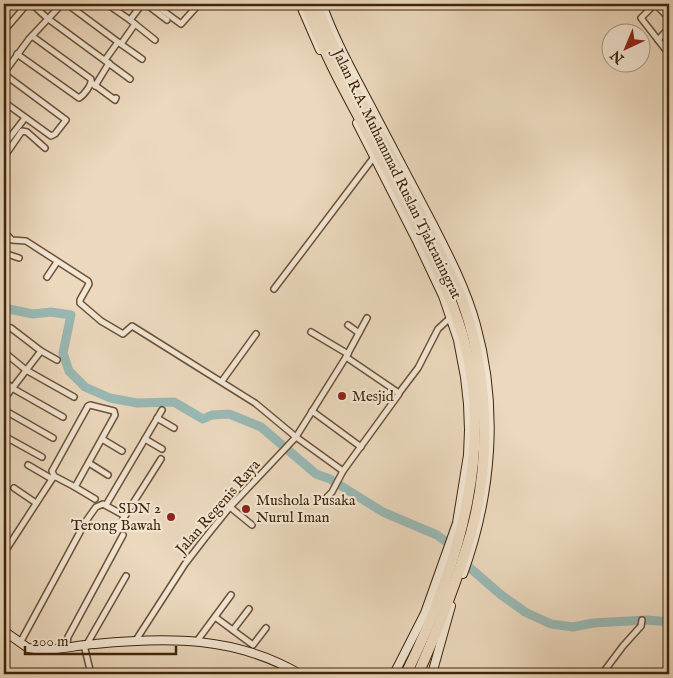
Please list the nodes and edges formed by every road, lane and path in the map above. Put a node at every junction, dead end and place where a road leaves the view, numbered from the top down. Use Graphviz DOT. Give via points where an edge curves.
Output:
graph roads {
  1 [pos="16,4"];
  2 [pos="27,4"];
  3 [pos="32,4"];
  4 [pos="62,4"];
  5 [pos="67,4"];
  6 [pos="108,4"];
  7 [pos="142,4"];
  8 [pos="146,4"];
  9 [pos="154,4"];
  10 [pos="199,4"];
  11 [pos="300,4"];
  12 [pos="306,4"];
  13 [pos="316,4"];
  14 [pos="322,4"];
  15 [pos="162,6"];
  16 [pos="22,9"];
  17 [pos="47,18"];
  18 [pos="669,18"];
  19 [pos="167,20"];
  20 [pos="132,22"];
  21 [pos="669,28"];
  22 [pos="4,31"];
  23 [pos="32,36"];
  24 [pos="155,40"];
  25 [pos="658,40"];
  26 [pos="120,43"];
  27 [pos="17,54"];
  28 [pos="669,54"];
  29 [pos="142,59"];
  30 [pos="107,62"];
  31 [pos="4,74"];
  32 [pos="130,78"];
  33 [pos="94,83"];
  34 [pos="4,104"];
  35 [pos="25,118"];
  36 [pos="4,145"];
  37 [pos="45,148"];
  38 [pos="374,157"];
  39 [pos="4,158"];
  40 [pos="4,232"];
  41 [pos="4,252"];
  42 [pos="19,258"];
  43 [pos="57,262"];
  44 [pos="46,277"];
  45 [pos="274,289"];
  46 [pos="451,317"];
  47 [pos="368,318"];
  48 [pos="348,325"];
  49 [pos="11,328"];
  50 [pos="311,332"];
  51 [pos="359,333"];
  52 [pos="256,334"];
  53 [pos="41,351"];
  54 [pos="4,352"];
  55 [pos="347,356"];
  56 [pos="57,360"];
  57 [pos="26,370"];
  58 [pos="4,381"];
  59 [pos="222,381"];
  60 [pos="12,388"];
  61 [pos="400,393"];
  62 [pos="74,397"];
  63 [pos="4,399"];
  64 [pos="4,410"];
  65 [pos="162,410"];
  66 [pos="312,411"];
  67 [pos="63,417"];
  68 [pos="158,418"];
  69 [pos="174,428"];
  70 [pos="4,436"];
  71 [pos="296,437"];
  72 [pos="53,438"];
  73 [pos="102,439"];
  74 [pos="145,439"];
  75 [pos="361,447"];
  76 [pos="162,449"];
  77 [pos="122,451"];
  78 [pos="42,457"];
  79 [pos="161,459"];
  80 [pos="88,463"];
  81 [pos="28,465"];
  82 [pos="343,471"];
  83 [pos="108,475"];
  84 [pos="53,477"];
  85 [pos="75,487"];
  86 [pos="14,488"];
  87 [pos="327,496"];
  88 [pos="95,499"];
  89 [pos="36,503"];
  90 [pos="106,505"];
  91 [pos="230,507"];
  92 [pos="252,525"];
  93 [pos="474,533"];
  94 [pos="123,535"];
  95 [pos="4,552"];
  96 [pos="457,558"];
  97 [pos="126,576"];
  98 [pos="231,595"];
  99 [pos="248,609"];
  100 [pos="215,616"];
  101 [pos="642,620"];
  102 [pos="266,628"];
  103 [pos="233,630"];
  104 [pos="4,631"];
  105 [pos="136,640"];
  106 [pos="197,641"];
  107 [pos="20,643"];
  108 [pos="86,645"];
  109 [pos="66,648"];
  110 [pos="90,674"];
  111 [pos="300,674"];
  112 [pos="394,674"];
  113 [pos="406,674"];
  114 [pos="418,674"];
  115 [pos="432,674"];
  116 [pos="602,674"];
  1 -- 16 [label="street"];
  2 -- 16 [label="street"];
  3 -- 17 [label="street"];
  4 -- 17 [label="street"];
  5 -- 26 [label="street"];
  6 -- 20 [label="street"];
  7 -- 20 [label="street"];
  8 -- 19 [label="street"];
  9 -- 15 [label="street"];
  10 -- 15 [label="street" via="181,24"];
  11 -- 38 [label="street, Jalan R.A. Muhammad Ruslan Tjakraningrat" via="321,54"];
  12 -- 96 [label="highway, Jalan R.A. Muhammad Ruslan Tjakraningrat" via="330,59 438,270 459,321 474,392 474,457"];
  13 -- 93 [label="highway, Jalan R.A. Muhammad Ruslan Tjakraningrat" via="342,63 460,295 469,324 479,368 485,428"];
  14 -- 93 [label="street, Jalan R.A. Muhammad Ruslan Tjakraningrat" via="453,266 476,324 489,392 490,426 487,482"];
  16 -- 22 [label="street"];
  17 -- 23 [label="street"];
  17 -- 30 [label="street"];
  18 -- 25 [label="street" via="656,4 642,17"];
  20 -- 24 [label="street"];
  20 -- 26 [label="street"];
  21 -- 25 [label="street"];
  23 -- 27 [label="street"];
  23 -- 33 [label="street"];
  25 -- 28 [label="street"];
  26 -- 29 [label="street"];
  26 -- 30 [label="street"];
  27 -- 31 [label="street"];
  27 -- 33 [label="street" via="79,98"];
  30 -- 32 [label="street"];
  30 -- 33 [label="street"];
  31 -- 35 [label="street" via="66,120 52,136"];
  34 -- 35 [label="street"];
  35 -- 36 [label="street"];
  37 -- 39 [label="street" via="22,131"];
  38 -- 45 [label="street"];
  38 -- 46 [label="street, Jalan R.A. Muhammad Ruslan Tjakraningrat"];
  40 -- 43 [label="street" via="12,240 24,240"];
  41 -- 42 [label="street"];
  43 -- 44 [label="street"];
  43 -- 59 [label="street" via="88,282 80,303 101,320 122,334 133,326"];
  46 -- 61 [label="street" via="438,329 416,372"];
  46 -- 96 [label="street, Jalan R.A. Muhammad Ruslan Tjakraningrat" via="465,377 469,430 457,523"];
  47 -- 51 [label="street, Jalan Regenis Raya"];
  48 -- 51 [label="street"];
  49 -- 53 [label="street"];
  50 -- 55 [label="street"];
  51 -- 55 [label="street, Jalan Regenis Raya"];
  52 -- 59 [label="street"];
  53 -- 56 [label="street"];
  53 -- 57 [label="street"];
  54 -- 57 [label="street"];
  55 -- 61 [label="street"];
  55 -- 66 [label="street, Jalan Regenis Raya"];
  57 -- 60 [label="street"];
  57 -- 62 [label="street"];
  58 -- 60 [label="street"];
  59 -- 71 [label="street"];
  60 -- 63 [label="street"];
  60 -- 67 [label="street"];
  61 -- 75 [label="street"];
  64 -- 72 [label="street"];
  65 -- 68 [label="street"];
  66 -- 71 [label="street, Jalan Regenis Raya"];
  66 -- 75 [label="street"];
  68 -- 69 [label="street"];
  68 -- 74 [label="street"];
  70 -- 78 [label="street"];
  71 -- 82 [label="street"];
  71 -- 91 [label="street, Jalan Regenis Raya"];
  73 -- 77 [label="street"];
  73 -- 80 [label="street"];
  73 -- 84 [label="street" via="116,413 90,405 52,471"];
  74 -- 76 [label="street"];
  74 -- 90 [label="street"];
  75 -- 82 [label="street"];
  79 -- 90 [label="street" via="124,518"];
  80 -- 83 [label="street"];
  80 -- 85 [label="street"];
  81 -- 84 [label="street"];
  82 -- 87 [label="street"];
  84 -- 85 [label="street"];
  84 -- 89 [label="street"];
  85 -- 88 [label="street"];
  86 -- 89 [label="street"];
  89 -- 95 [label="street"];
  90 -- 107 [label="street" via="96,507 86,521"];
  91 -- 92 [label="street"];
  91 -- 105 [label="street, Jalan Regenis Raya" via="185,564"];
  93 -- 96 [label="highway, Jalan R.A. Muhammad Ruslan Tjakraningrat"];
  94 -- 109 [label="street" via="68,637"];
  96 -- 112 [label="street, Jalan R.A. Muhammad Ruslan Tjakraningrat"];
  96 -- 113 [label="highway, Jalan R.A. Muhammad Ruslan Tjakraningrat"];
  96 -- 114 [label="highway, Jalan R.A. Muhammad Ruslan Tjakraningrat" via="436,630"];
  96 -- 115 [label="street, Jalan R.A. Muhammad Ruslan Tjakraningrat" via="447,617"];
  97 -- 108 [label="street"];
  98 -- 100 [label="street"];
  99 -- 103 [label="street"];
  100 -- 103 [label="street"];
  100 -- 106 [label="street"];
  101 -- 116 [label="street" via="641,626"];
  102 -- 103 [label="street" via="253,645"];
  104 -- 107 [label="street"];
  105 -- 106 [label="street"];
  105 -- 108 [label="street"];
  106 -- 111 [label="street" via="248,651"];
  107 -- 109 [label="street" via="36,650"];
  108 -- 109 [label="street"];
  108 -- 110 [label="street"];
}
